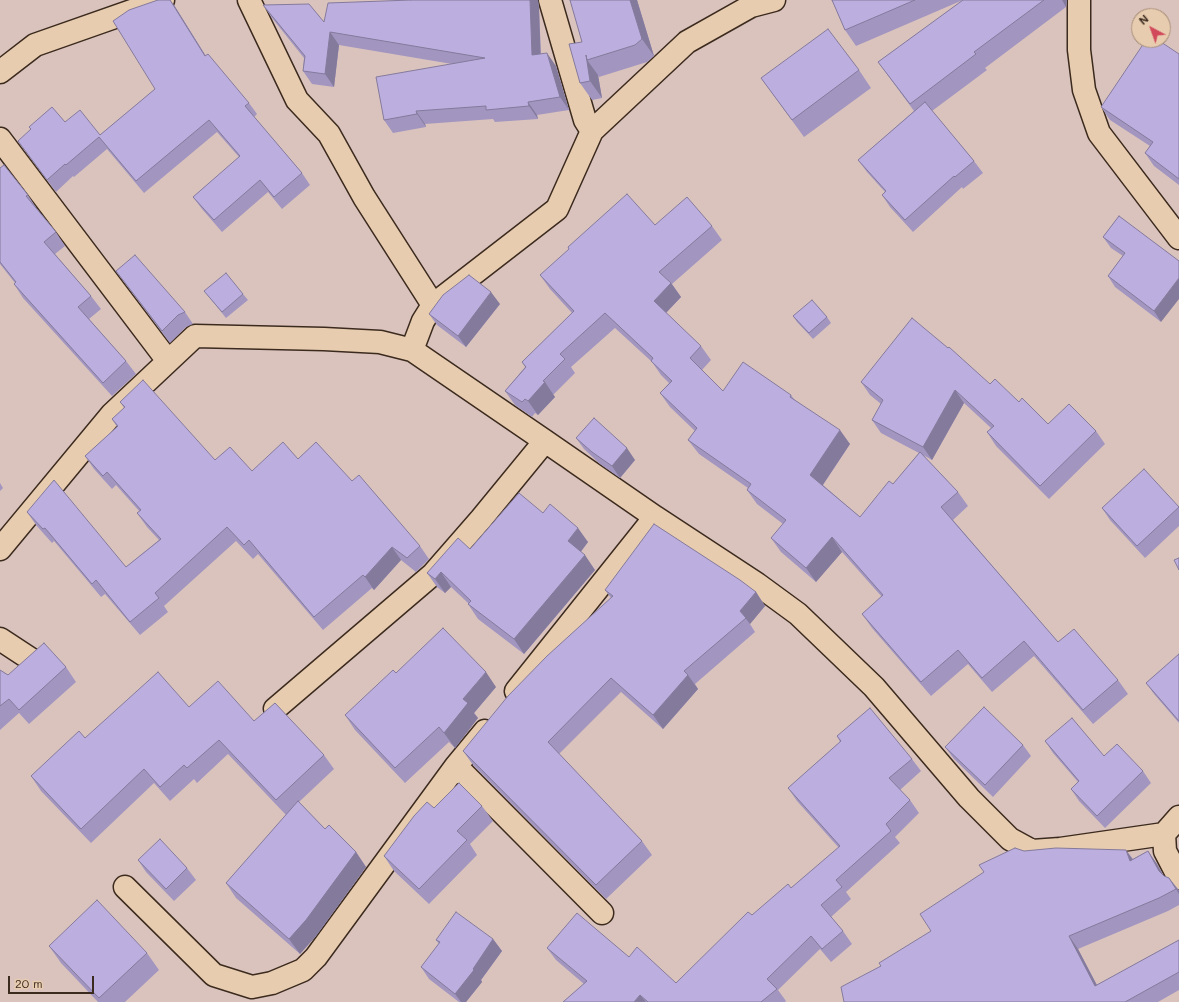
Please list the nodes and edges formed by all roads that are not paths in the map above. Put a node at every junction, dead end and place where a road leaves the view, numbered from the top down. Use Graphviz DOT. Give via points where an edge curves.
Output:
graph roads {
  1 [pos="163,0"];
  2 [pos="249,0"];
  3 [pos="550,0"];
  4 [pos="774,0"];
  5 [pos="1079,0"];
  6 [pos="0,72"];
  7 [pos="592,131"];
  8 [pos="0,139"];
  9 [pos="1179,238"];
  10 [pos="433,305"];
  11 [pos="412,350"];
  12 [pos="168,361"];
  13 [pos="545,441"];
  14 [pos="655,517"];
  15 [pos="0,549"];
  16 [pos="0,639"];
  17 [pos="32,660"];
  18 [pos="275,709"];
  19 [pos="456,766"];
  20 [pos="1179,816"];
  21 [pos="1164,834"];
  22 [pos="1179,878"];
  23 [pos="125,887"];
  24 [pos="602,913"];
  1 -- 6 [label="street" via="35,45"];
  2 -- 10 [label="street" via="297,100 329,134 364,197"];
  3 -- 7 [label="street" via="585,120"];
  4 -- 7 [label="street" via="751,6 687,42"];
  5 -- 9 [label="street" via="1079,50 1084,90 1099,133"];
  7 -- 10 [label="street" via="557,209"];
  8 -- 12 [label="street"];
  10 -- 11 [label="street" via="423,321"];
  11 -- 12 [label="street" via="380,342 195,336"];
  11 -- 13 [label="street"];
  12 -- 15 [label="street" via="112,414"];
  13 -- 14 [label="street"];
  13 -- 18 [label="street" via="433,574"];
  14 -- 19 [label="street"];
  14 -- 21 [label="street" via="798,614 874,687 969,798 1010,840 1032,851"];
  16 -- 17 [label="street"];
  19 -- 23 [label="street" via="316,957 303,970 272,983 252,987 214,975"];
  19 -- 24 [label="street"];
  20 -- 21 [label="street"];
  21 -- 22 [label="street" via="1165,851"];
}
